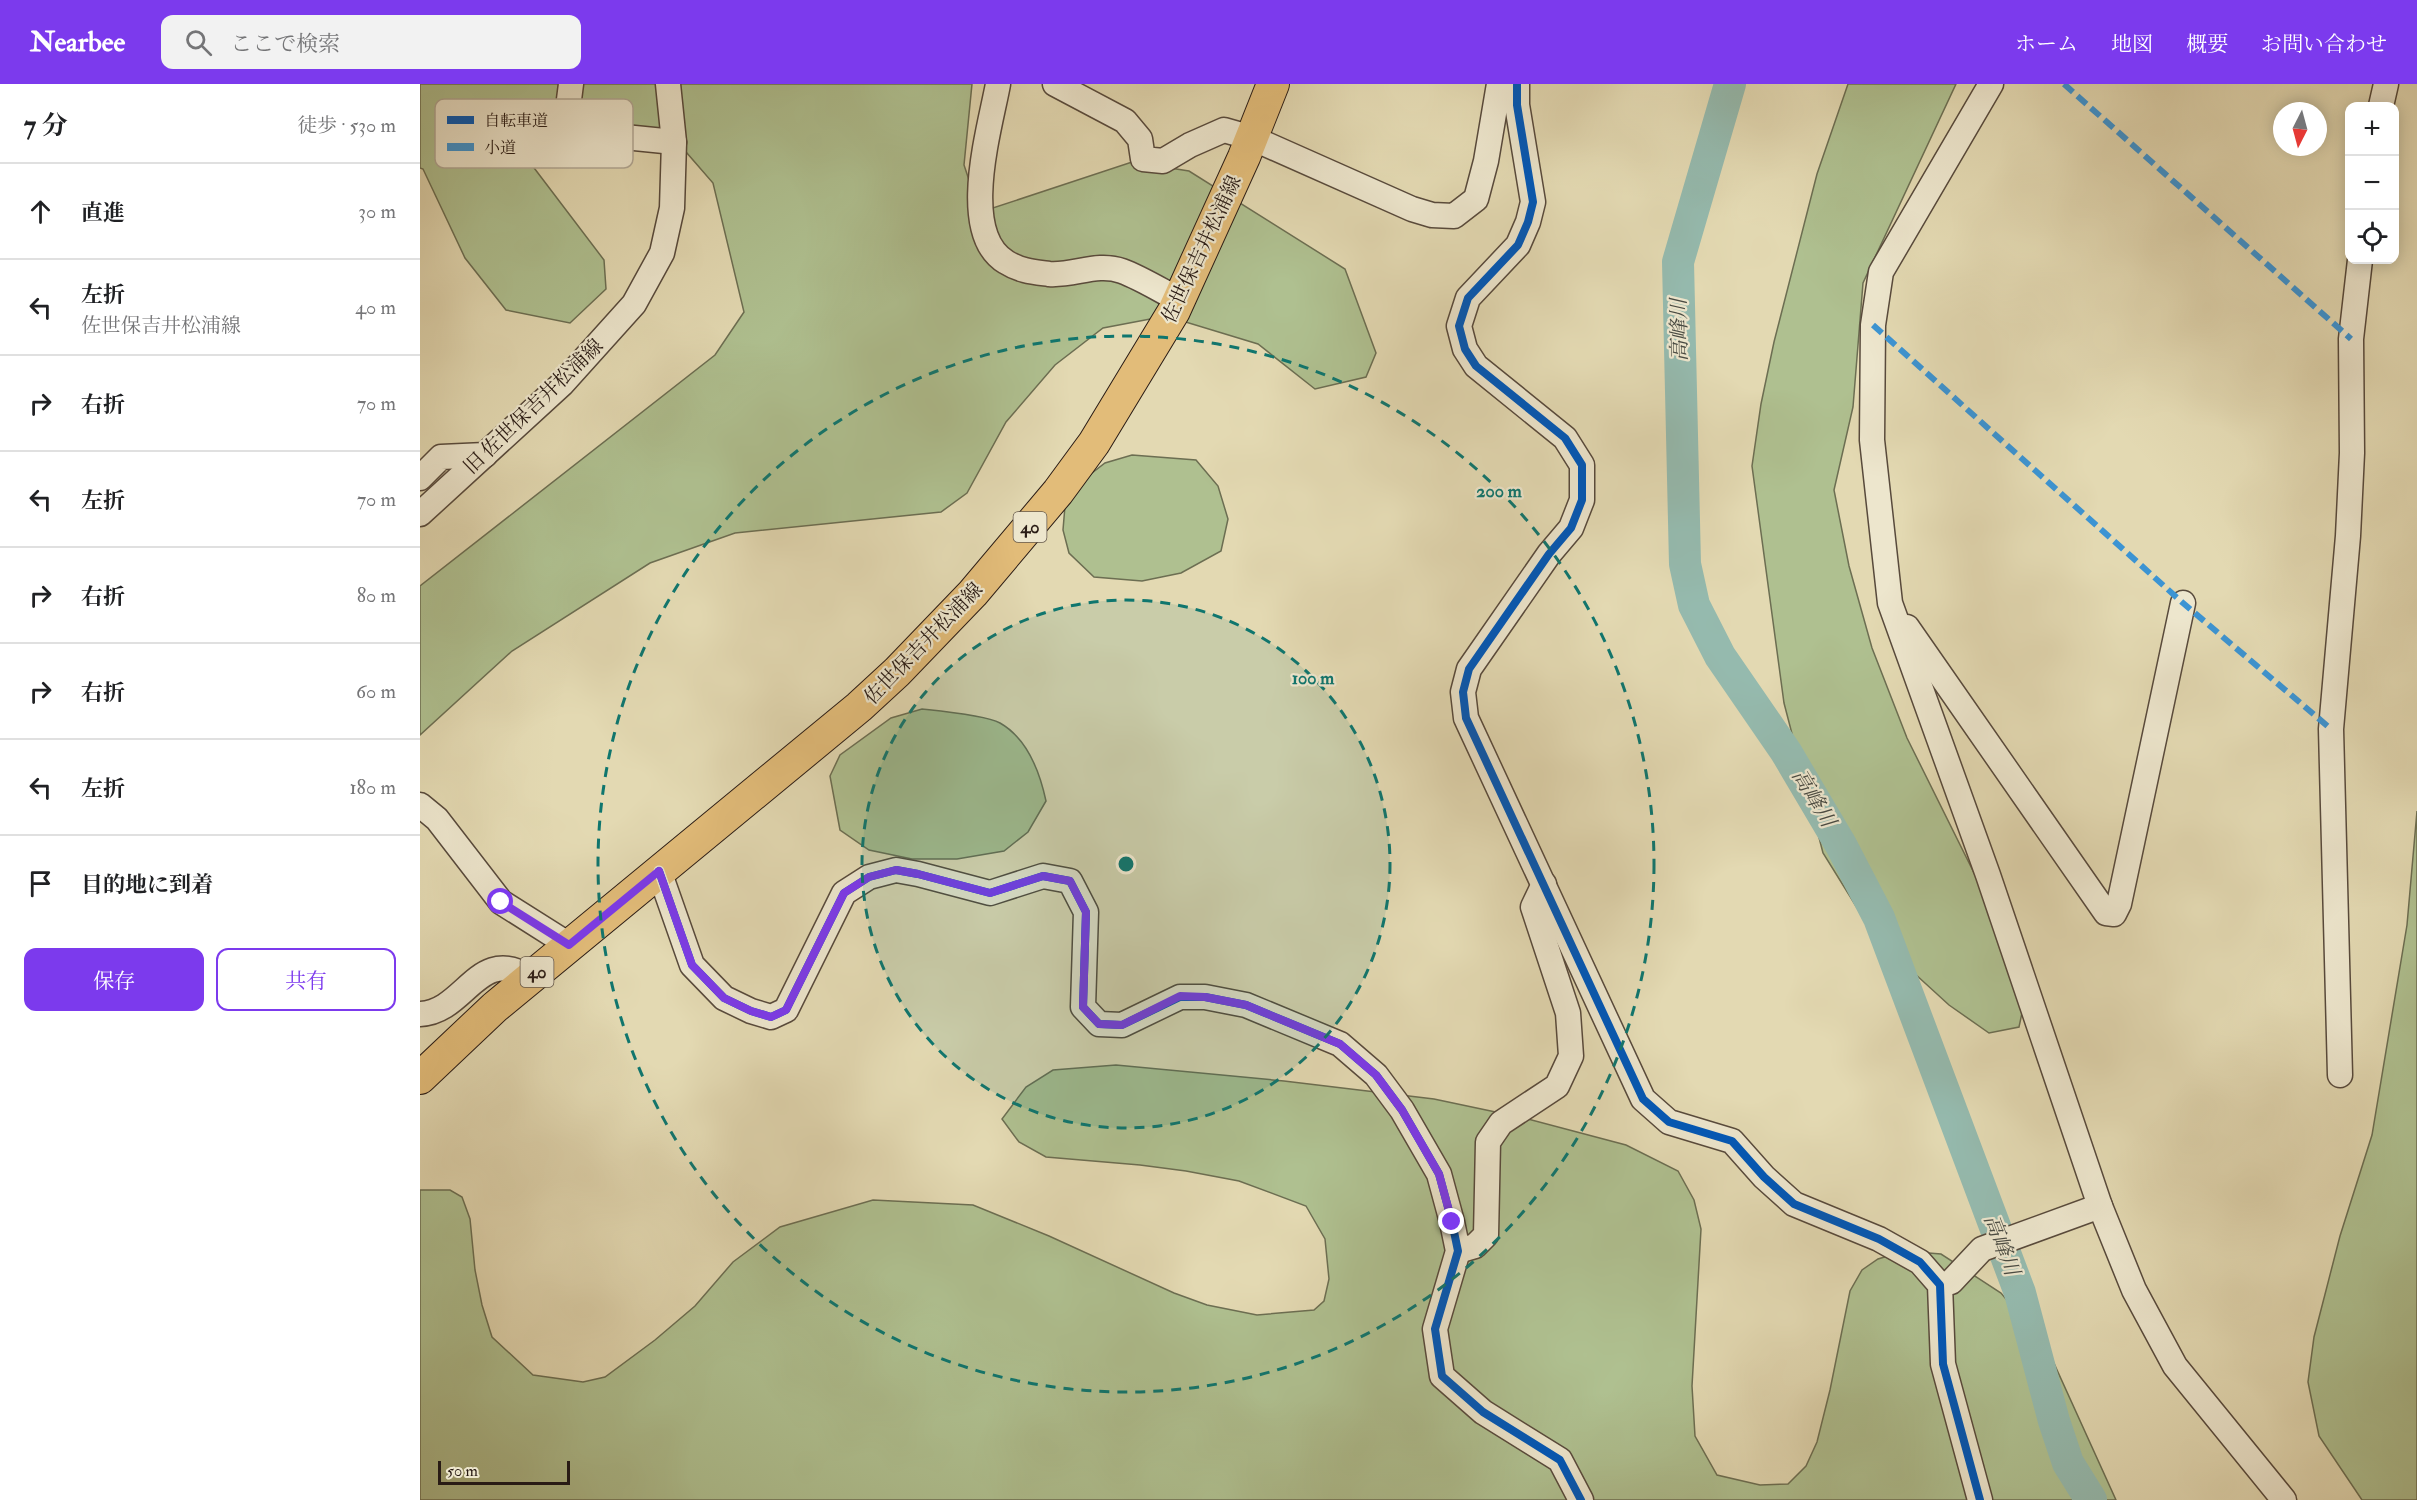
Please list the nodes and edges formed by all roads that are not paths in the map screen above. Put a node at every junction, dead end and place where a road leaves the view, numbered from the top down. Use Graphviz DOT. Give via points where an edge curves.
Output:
graph roads {
  1 [pos="571,84"];
  2 [pos="668,84"];
  3 [pos="998,84"];
  4 [pos="1055,84"];
  5 [pos="1273,84"];
  6 [pos="1499,84"];
  7 [pos="1517,84"];
  8 [pos="1991,84"];
  9 [pos="2386,84"];
  10 [pos="569,99"];
  11 [pos="2382,102"];
  12 [pos="633,138"];
  13 [pos="1252,138"];
  14 [pos="674,142"];
  15 [pos="2360,264"];
  16 [pos="1179,300"];
  17 [pos="485,455"];
  18 [pos="420,478"];
  19 [pos="420,514"];
  20 [pos="1890,603"];
  21 [pos="2183,603"];
  22 [pos="420,805"];
  23 [pos="659,871"];
  24 [pos="1544,884"];
  25 [pos="569,945"];
  26 [pos="530,978"];
  27 [pos="420,1014"];
  28 [pos="2340,1075"];
  29 [pos="420,1078"];
  30 [pos="2100,1206"];
  31 [pos="1458,1251"];
  32 [pos="1940,1285"];
  33 [pos="1581,1500"];
  34 [pos="1980,1500"];
  35 [pos="2284,1500"];
  1 -- 10 [label="street"];
  2 -- 14 [label="street, 旧 佐世保吉井松浦線"];
  3 -- 16 [label="street" via="980,187 981,222 988,244 1004,261 1024,271 1058,274 1092,267 1120,270"];
  4 -- 13 [label="street" via="1125,120 1140,140 1143,159 1164,161 1224,130"];
  5 -- 13 [label="main road, 佐世保吉井松浦線 / 40"];
  6 -- 13 [label="street" via="1476,199 1454,216 1412,209"];
  7 -- 24 [label="street" via="1533,202 1518,245 1468,298 1459,326 1465,349 1476,366 1565,438 1582,465 1582,500 1571,528 1469,669 1463,692 1466,718"];
  8 -- 20 [label="street" via="1881,272 1873,326 1872,440"];
  9 -- 11 [label="street"];
  12 -- 14 [label="street"];
  13 -- 16 [label="main road, 佐世保吉井松浦線 / 40"];
  14 -- 17 [label="street, 旧 佐世保吉井松浦線" via="672,208 662,253 633,304 561,384"];
  15 -- 28 [label="street" via="2351,339 2349,536 2331,729"];
  16 -- 23 [label="main road, 佐世保吉井松浦線 / 40" via="1094,443 973,593 859,708"];
  17 -- 18 [label="street" via="441,457"];
  17 -- 19 [label="street, 旧 佐世保吉井松浦線"];
  20 -- 21 [label="street" via="2106,913 2114,914"];
  20 -- 30 [label="street" via="1988,875"];
  22 -- 25 [label="street" via="437,819 501,902"];
  23 -- 25 [label="main road, 佐世保吉井松浦線 / 40"];
  23 -- 31 [label="street" via="692,965 724,998 771,1017 786,1010 844,893 869,877 896,870 990,893 1043,876 1070,881 1086,912 1083,1007 1099,1024 1122,1025 1180,996 1205,997 1246,1005 1340,1044 1376,1075 1402,1110 1439,1174"];
  24 -- 31 [label="street" via="1533,907 1568,1013 1571,1056 1557,1086 1501,1123 1488,1142 1486,1235 1475,1246"];
  24 -- 32 [label="street" via="1643,1099 1669,1122 1732,1141 1794,1204 1879,1239 1920,1262"];
  25 -- 26 [label="main road, 佐世保吉井松浦線 / 40"];
  26 -- 27 [label="street" via="516,969 502,967 485,973 448,1004"];
  26 -- 29 [label="main road, 佐世保吉井松浦線 / 40"];
  30 -- 32 [label="street" via="1982,1249 1951,1282"];
  30 -- 35 [label="street" via="2134,1290 2175,1366"];
  31 -- 33 [label="street" via="1435,1329 1442,1376 1483,1412 1560,1460"];
  32 -- 34 [label="street" via="1943,1364"];
}
